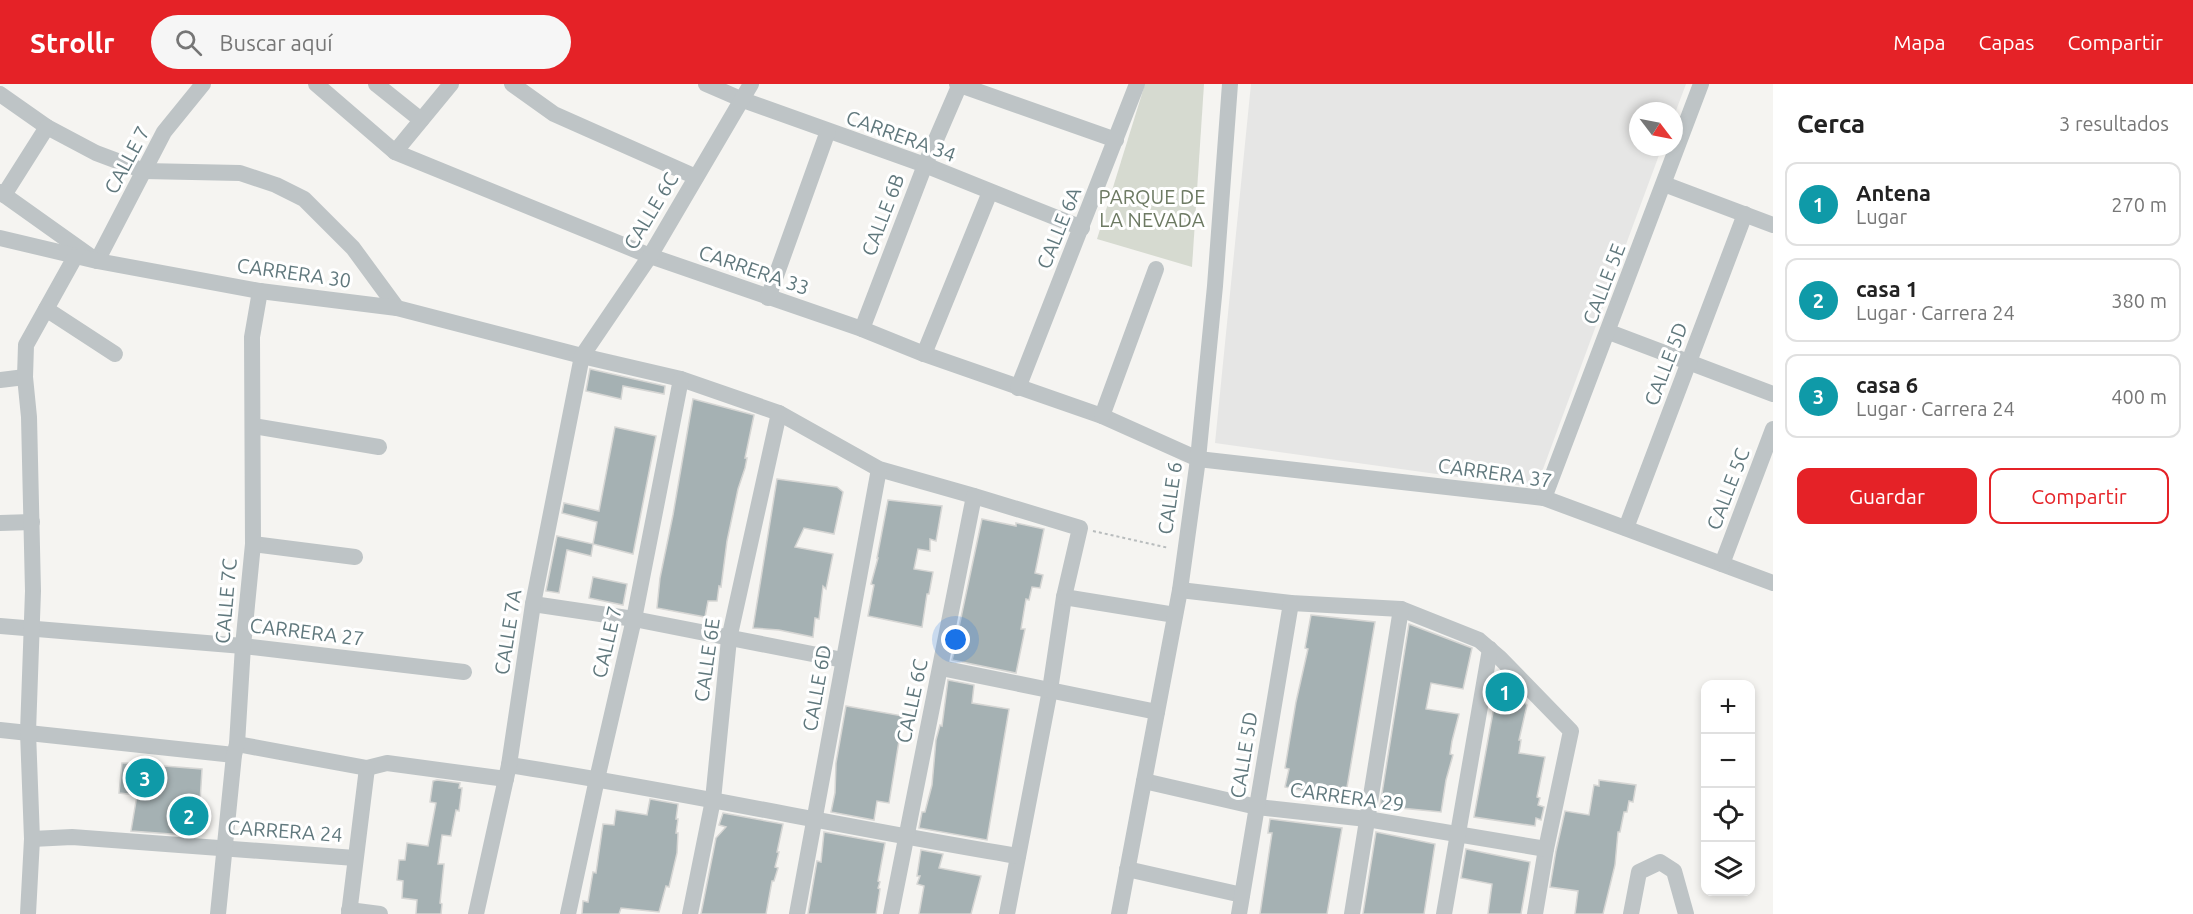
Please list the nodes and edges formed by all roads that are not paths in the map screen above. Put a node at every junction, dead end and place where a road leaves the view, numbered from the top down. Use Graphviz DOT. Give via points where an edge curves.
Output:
graph roads {
  1 [pos="202,84"];
  2 [pos="316,84"];
  3 [pos="376,84"];
  4 [pos="451,84"];
  5 [pos="512,84"];
  6 [pos="706,84"];
  7 [pos="752,84"];
  8 [pos="959,84"];
  9 [pos="1137,84"];
  10 [pos="1230,84"];
  11 [pos="1701,84"];
  12 [pos="0,94"];
  13 [pos="743,100"];
  14 [pos="421,120"];
  15 [pos="47,127"];
  16 [pos="828,131"];
  17 [pos="1116,140"];
  18 [pos="395,152"];
  19 [pos="925,165"];
  20 [pos="144,171"];
  21 [pos="696,177"];
  22 [pos="1664,184"];
  23 [pos="990,192"];
  24 [pos="2,193"];
  25 [pos="1745,214"];
  26 [pos="1773,225"];
  27 [pos="1082,228"];
  28 [pos="0,238"];
  29 [pos="75,256"];
  30 [pos="650,256"];
  31 [pos="97,261"];
  32 [pos="1156,269"];
  33 [pos="260,291"];
  34 [pos="768,298"];
  35 [pos="398,308"];
  36 [pos="46,309"];
  37 [pos="862,329"];
  38 [pos="1608,332"];
  39 [pos="115,354"];
  40 [pos="924,354"];
  41 [pos="582,356"];
  42 [pos="1689,362"];
  43 [pos="25,377"];
  44 [pos="681,379"];
  45 [pos="0,380"];
  46 [pos="1018,388"];
  47 [pos="1773,394"];
  48 [pos="779,413"];
  49 [pos="1102,417"];
  50 [pos="253,426"];
  51 [pos="1773,429"];
  52 [pos="379,447"];
  53 [pos="1198,459"];
  54 [pos="879,470"];
  55 [pos="974,495"];
  56 [pos="1544,498"];
  57 [pos="32,522"];
  58 [pos="0,523"];
  59 [pos="1626,528"];
  60 [pos="253,544"];
  61 [pos="355,557"];
  62 [pos="1722,564"];
  63 [pos="1773,583"];
  64 [pos="1180,590"];
  65 [pos="1064,597"];
  66 [pos="1291,603"];
  67 [pos="533,604"];
  68 [pos="1401,609"];
  69 [pos="1175,615"];
  70 [pos="634,620"];
  71 [pos="0,626"];
  72 [pos="32,630"];
  73 [pos="729,639"];
  74 [pos="243,646"];
  75 [pos="1490,649"];
  76 [pos="843,660"];
  77 [pos="941,668"];
  78 [pos="464,672"];
  79 [pos="1050,690"];
  80 [pos="1157,712"];
  81 [pos="0,730"];
  82 [pos="28,732"];
  83 [pos="235,750"];
  84 [pos="367,768"];
  85 [pos="508,772"];
  86 [pos="597,779"];
  87 [pos="1143,781"];
  88 [pos="712,801"];
  89 [pos="1257,807"];
  90 [pos="816,818"];
  91 [pos="1367,819"];
  92 [pos="1458,835"];
  93 [pos="906,838"];
  94 [pos="32,840"];
  95 [pos="226,848"];
  96 [pos="1546,849"];
  97 [pos="1018,856"];
  98 [pos="355,858"];
  99 [pos="1127,868"];
  100 [pos="1242,895"];
  101 [pos="349,912"];
  102 [pos="28,914"];
  103 [pos="218,914"];
  104 [pos="380,914"];
  105 [pos="476,914"];
  106 [pos="568,914"];
  107 [pos="690,914"];
  108 [pos="797,914"];
  109 [pos="891,914"];
  110 [pos="1007,914"];
  111 [pos="1119,914"];
  112 [pos="1239,914"];
  113 [pos="1352,914"];
  114 [pos="1444,914"];
  115 [pos="1535,914"];
  116 [pos="1631,914"];
  117 [pos="1686,914"];
  1 -- 20 [label="street, CALLE 7" via="164,132"];
  2 -- 18 [label="street, CARRERA 33"];
  3 -- 14 [label="street"];
  4 -- 14 [label="street"];
  5 -- 21 [label="street" via="554,114"];
  6 -- 13 [label="street, CARRERA 34"];
  7 -- 13 [label="street, CALLE 6C"];
  8 -- 17 [label="street"];
  8 -- 19 [label="street, CALLE 6B"];
  9 -- 17 [label="street, CALLE 6A"];
  10 -- 53 [label="street, CALLE 6"];
  11 -- 22 [label="street, CALLE 5E"];
  12 -- 15 [label="street"];
  13 -- 16 [label="street, CARRERA 34"];
  13 -- 21 [label="street, CALLE 6C"];
  14 -- 18 [label="street"];
  15 -- 20 [label="street" via="96,153"];
  15 -- 24 [label="street"];
  16 -- 19 [label="street, CARRERA 34"];
  16 -- 34 [label="street"];
  17 -- 27 [label="street, CALLE 6A"];
  18 -- 30 [label="street, CARRERA 33"];
  19 -- 23 [label="street, CARRERA 34"];
  19 -- 37 [label="street, CALLE 6B"];
  20 -- 31 [label="street, CALLE 7"];
  20 -- 35 [label="street" via="240,173 304,199 353,248"];
  21 -- 30 [label="street, CALLE 6C"];
  22 -- 25 [label="street"];
  22 -- 38 [label="street, CALLE 5E"];
  23 -- 27 [label="street, CARRERA 34"];
  23 -- 40 [label="street"];
  24 -- 31 [label="street"];
  25 -- 26 [label="street"];
  25 -- 42 [label="street, CALLE 5D"];
  27 -- 46 [label="street, CALLE 6A"];
  28 -- 29 [label="street, CARRERA 30"];
  29 -- 31 [label="street, CARRERA 30"];
  29 -- 36 [label="street"];
  30 -- 34 [label="street, CARRERA 33"];
  30 -- 41 [label="street, CALLE 6C"];
  31 -- 33 [label="street, CARRERA 30"];
  32 -- 49 [label="street"];
  33 -- 35 [label="street, CARRERA 30"];
  33 -- 50 [label="street, CALLE 7C" via="252,337"];
  34 -- 37 [label="street, CARRERA 33"];
  35 -- 41 [label="street, CARRERA 30"];
  36 -- 39 [label="street"];
  36 -- 43 [label="street" via="26,345"];
  37 -- 40 [label="street, CARRERA 33"];
  38 -- 42 [label="street"];
  38 -- 56 [label="street, CALLE 5E"];
  40 -- 46 [label="street, CARRERA 33"];
  41 -- 44 [label="street, CARRERA 30"];
  41 -- 67 [label="street, CALLE 7A"];
  42 -- 47 [label="street"];
  42 -- 59 [label="street, CALLE 5D"];
  43 -- 45 [label="street"];
  43 -- 57 [label="street"];
  44 -- 48 [label="street, CARRERA 30"];
  44 -- 70 [label="street, CALLE 7"];
  46 -- 49 [label="street, CARRERA 33"];
  48 -- 54 [label="street, CARRERA 30"];
  48 -- 73 [label="street, CALLE 6E"];
  49 -- 53 [label="street, CARRERA 33"];
  50 -- 52 [label="street"];
  50 -- 60 [label="street, CALLE 7C"];
  51 -- 62 [label="street, CALLE 5C"];
  53 -- 56 [label="street, CARRERA 37"];
  53 -- 64 [label="street, CALLE 6"];
  54 -- 55 [label="street, CARRERA 30"];
  54 -- 76 [label="street, CALLE 6D"];
  55 -- 65 [label="street, CARRERA 30" via="1080,528"];
  55 -- 77 [label="street, CALLE 6C"];
  56 -- 59 [label="street, CARRERA 37"];
  57 -- 58 [label="street"];
  57 -- 72 [label="street"];
  59 -- 62 [label="street, CARRERA 37"];
  60 -- 61 [label="street"];
  60 -- 74 [label="street, CALLE 7C"];
  62 -- 63 [label="street, CARRERA 37"];
  64 -- 66 [label="street"];
  64 -- 69 [label="street, CALLE 6"];
  65 -- 69 [label="street"];
  65 -- 79 [label="street"];
  66 -- 68 [label="street"];
  66 -- 89 [label="street, CALLE 5D"];
  67 -- 70 [label="street"];
  67 -- 85 [label="street, CALLE 7A"];
  68 -- 75 [label="street" via="1479,640"];
  68 -- 91 [label="street"];
  69 -- 80 [label="street, CALLE 6"];
  70 -- 73 [label="street"];
  70 -- 86 [label="street, CALLE 7"];
  71 -- 72 [label="street, CARRERA 27"];
  72 -- 74 [label="street, CARRERA 27"];
  72 -- 82 [label="street"];
  73 -- 76 [label="street"];
  73 -- 88 [label="street, CALLE 6E"];
  74 -- 78 [label="street, CARRERA 27"];
  74 -- 83 [label="street, CALLE 7C"];
  75 -- 92 [label="street"];
  75 -- 96 [label="street" via="1571,730"];
  76 -- 90 [label="street, CALLE 6D"];
  77 -- 79 [label="street"];
  77 -- 93 [label="street, CALLE 6C"];
  79 -- 80 [label="street"];
  79 -- 97 [label="street"];
  80 -- 87 [label="street, CALLE 6"];
  81 -- 82 [label="street"];
  82 -- 83 [label="street"];
  82 -- 94 [label="street"];
  83 -- 84 [label="street"];
  83 -- 95 [label="street, CALLE 7C"];
  84 -- 85 [label="street" via="387,763"];
  84 -- 98 [label="street"];
  85 -- 86 [label="street"];
  85 -- 105 [label="street, CALLE 7A"];
  86 -- 88 [label="street"];
  86 -- 106 [label="street, CALLE 7"];
  87 -- 89 [label="street, CARRERA 29"];
  87 -- 99 [label="street, CALLE 6"];
  88 -- 90 [label="street"];
  88 -- 107 [label="street, CALLE 6E"];
  89 -- 91 [label="street, CARRERA 29"];
  89 -- 100 [label="street, CALLE 5D"];
  90 -- 93 [label="street"];
  90 -- 108 [label="street, CALLE 6D"];
  91 -- 92 [label="street, CARRERA 29"];
  91 -- 113 [label="street"];
  92 -- 96 [label="street, CARRERA 29"];
  92 -- 114 [label="street"];
  93 -- 97 [label="street"];
  93 -- 109 [label="street, CALLE 6C"];
  94 -- 95 [label="street, CARRERA 24" via="72,837"];
  94 -- 102 [label="street"];
  95 -- 98 [label="street, CARRERA 24"];
  95 -- 103 [label="street, CALLE 7C"];
  96 -- 115 [label="street"];
  97 -- 110 [label="street"];
  98 -- 101 [label="street"];
  99 -- 100 [label="street"];
  99 -- 111 [label="street, CALLE 6"];
  100 -- 112 [label="street, CALLE 5D"];
  101 -- 104 [label="street"];
  116 -- 117 [label="street" via="1639,872 1660,862 1674,871"];
}
